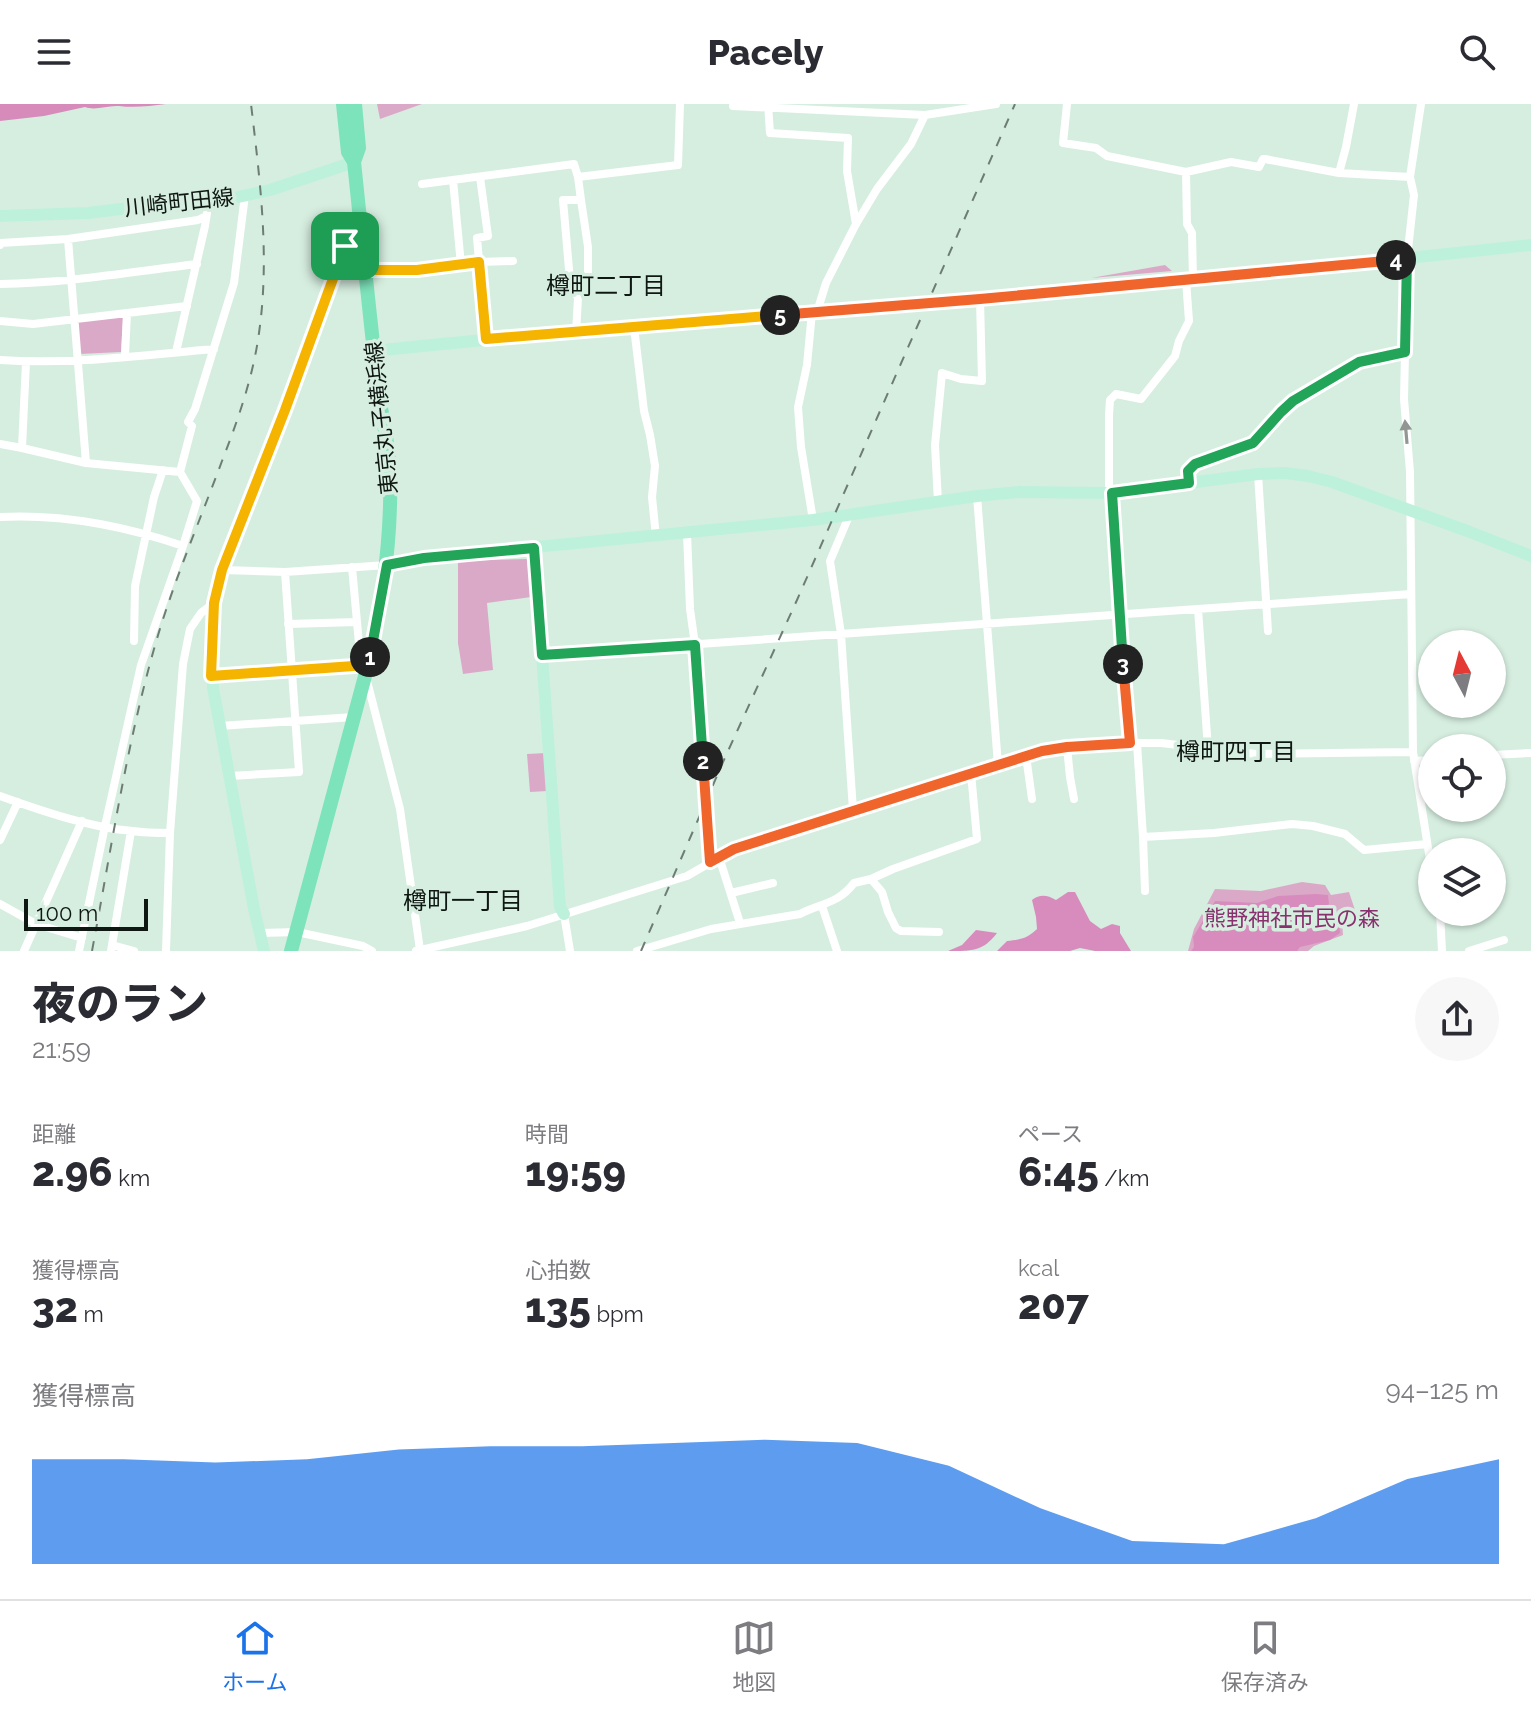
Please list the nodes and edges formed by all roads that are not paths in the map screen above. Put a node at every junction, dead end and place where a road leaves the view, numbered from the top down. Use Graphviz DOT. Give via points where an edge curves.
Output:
graph roads {
  1 [pos="343,104"];
  2 [pos="355,104"];
  3 [pos="680,104"];
  4 [pos="914,104"];
  5 [pos="996,104"];
  6 [pos="1067,104"];
  7 [pos="1354,104"];
  8 [pos="1421,104"];
  9 [pos="733,106"];
  10 [pos="768,106"];
  11 [pos="925,115"];
  12 [pos="354,154"];
  13 [pos="1186,172"];
  14 [pos="1339,173"];
  15 [pos="480,177"];
  16 [pos="578,177"];
  17 [pos="1410,177"];
  18 [pos="453,180"];
  19 [pos="422,184"];
  20 [pos="245,195"];
  21 [pos="581,200"];
  22 [pos="207,210"];
  23 [pos="0,216"];
  24 [pos="361,222"];
  25 [pos="856,224"];
  26 [pos="68,239"];
  27 [pos="0,245"];
  28 [pos="1531,245"];
  29 [pos="1407,259"];
  30 [pos="513,261"];
  31 [pos="479,262"];
  32 [pos="197,264"];
  33 [pos="461,265"];
  34 [pos="366,270"];
  35 [pos="570,277"];
  36 [pos="71,279"];
  37 [pos="1190,280"];
  38 [pos="0,284"];
  39 [pos="980,299"];
  40 [pos="187,306"];
  41 [pos="814,312"];
  42 [pos="127,313"];
  43 [pos="75,319"];
  44 [pos="0,321"];
  45 [pos="634,327"];
  46 [pos="576,333"];
  47 [pos="486,339"];
  48 [pos="214,349"];
  49 [pos="374,351"];
  50 [pos="176,352"];
  51 [pos="1405,352"];
  52 [pos="125,356"];
  53 [pos="0,360"];
  54 [pos="78,360"];
  55 [pos="26,362"];
  56 [pos="0,444"];
  57 [pos="22,448"];
  58 [pos="86,463"];
  59 [pos="163,470"];
  60 [pos="180,472"];
  61 [pos="1258,474"];
  62 [pos="1189,483"];
  63 [pos="1111,493"];
  64 [pos="977,496"];
  65 [pos="938,502"];
  66 [pos="1409,510"];
  67 [pos="849,516"];
  68 [pos="0,517"];
  69 [pos="813,520"];
  70 [pos="687,533"];
  71 [pos="145,534"];
  72 [pos="656,537"];
  73 [pos="183,546"];
  74 [pos="534,548"];
  75 [pos="1531,556"];
  76 [pos="387,565"];
  77 [pos="352,567"];
  78 [pos="222,570"];
  79 [pos="285,572"];
  80 [pos="1411,594"];
  81 [pos="214,603"];
  82 [pos="1266,604"];
  83 [pos="1198,609"];
  84 [pos="1119,614"];
  85 [pos="357,622"];
  86 [pos="288,624"];
  87 [pos="987,624"];
  88 [pos="1268,631"];
  89 [pos="841,634"];
  90 [pos="134,641"];
  91 [pos="695,645"];
  92 [pos="542,655"];
  93 [pos="292,670"];
  94 [pos="367,670"];
  95 [pos="211,676"];
  96 [pos="355,717"];
  97 [pos="295,720"];
  98 [pos="220,726"];
  99 [pos="1133,743"];
  100 [pos="1067,747"];
  101 [pos="1208,749"];
  102 [pos="1531,753"];
  103 [pos="1506,754"];
  104 [pos="1026,756"];
  105 [pos="1414,756"];
  106 [pos="1418,757"];
  107 [pos="998,765"];
  108 [pos="971,773"];
  109 [pos="230,776"];
  110 [pos="0,796"];
  111 [pos="1032,799"];
  112 [pos="1074,799"];
  113 [pos="18,802"];
  114 [pos="853,810"];
  115 [pos="82,821"];
  116 [pos="105,826"];
  117 [pos="131,831"];
  118 [pos="170,833"];
  119 [pos="1143,837"];
  120 [pos="1426,838"];
  121 [pos="0,840"];
  122 [pos="1418,845"];
  123 [pos="719,857"];
  124 [pos="710,862"];
  125 [pos="871,879"];
  126 [pos="773,883"];
  127 [pos="1145,891"];
  128 [pos="731,893"];
  129 [pos="0,904"];
  130 [pos="822,906"];
  131 [pos="564,914"];
  132 [pos="740,923"];
  133 [pos="36,924"];
  134 [pos="1441,926"];
  135 [pos="297,932"];
  136 [pos="939,932"];
  137 [pos="260,933"];
  138 [pos="82,938"];
  139 [pos="1504,940"];
  140 [pos="112,948"];
  141 [pos="657,948"];
  142 [pos="24,951"];
  143 [pos="79,951"];
  144 [pos="134,951"];
  145 [pos="166,951"];
  146 [pos="264,951"];
  147 [pos="291,951"];
  148 [pos="372,951"];
  149 [pos="418,951"];
  150 [pos="570,951"];
  151 [pos="637,951"];
  152 [pos="837,951"];
  153 [pos="1442,951"];
  154 [pos="1469,951"];
  1 -- 12 [label="main road, 東京丸子横浜線"];
  2 -- 12 [label="main road, 東京丸子横浜線"];
  3 -- 16 [label="street" via="678,165"];
  4 -- 11 [label="street"];
  5 -- 11 [label="street"];
  6 -- 13 [label="street" via="1063,143"];
  7 -- 14 [label="street"];
  8 -- 17 [label="street"];
  9 -- 10 [label="street"];
  10 -- 11 [label="street"];
  10 -- 25 [label="street" via="770,133 848,138 847,171"];
  11 -- 25 [label="street"];
  12 -- 20 [label="street, 川崎町田線" via="301,181"];
  12 -- 24 [label="main road, 東京丸子横浜線"];
  13 -- 14 [label="street" via="1231,162 1259,167 1265,159"];
  13 -- 37 [label="street"];
  14 -- 17 [label="street"];
  15 -- 16 [label="street" via="574,164"];
  15 -- 18 [label="street"];
  15 -- 31 [label="street" via="488,236 477,238"];
  16 -- 21 [label="street"];
  17 -- 29 [label="street" via="1414,195"];
  18 -- 19 [label="street"];
  18 -- 33 [label="street"];
  20 -- 22 [label="street, 川崎町田線"];
  20 -- 48 [label="street" via="234,283"];
  21 -- 35 [label="street" via="563,200"];
  21 -- 35 [label="street" via="588,278"];
  22 -- 23 [label="street, 川崎町田線" via="137,207"];
  22 -- 26 [label="street" via="198,220"];
  22 -- 32 [label="street"];
  24 -- 34 [label="main road, 東京丸子横浜線"];
  24 -- 78 [label="street" via="350,231"];
  25 -- 41 [label="street"];
  26 -- 27 [label="street"];
  26 -- 36 [label="street"];
  28 -- 29 [label="street"];
  29 -- 37 [label="street"];
  29 -- 51 [label="street"];
  30 -- 31 [label="street"];
  31 -- 33 [label="street"];
  31 -- 47 [label="street"];
  32 -- 36 [label="street"];
  32 -- 40 [label="street"];
  33 -- 34 [label="street"];
  34 -- 49 [label="main road, 東京丸子横浜線"];
  35 -- 46 [label="street" via="578,298"];
  36 -- 38 [label="street"];
  36 -- 43 [label="street"];
  37 -- 39 [label="street"];
  37 -- 63 [label="street" via="1189,321 1175,356 1141,399 1116,394 1110,400"];
  39 -- 41 [label="street"];
  39 -- 65 [label="street" via="982,381 942,373 935,445"];
  40 -- 42 [label="street"];
  40 -- 50 [label="street"];
  41 -- 45 [label="street"];
  41 -- 69 [label="street" via="798,407"];
  42 -- 43 [label="street"];
  42 -- 52 [label="street"];
  43 -- 44 [label="street"];
  43 -- 54 [label="street"];
  45 -- 46 [label="street"];
  45 -- 72 [label="street" via="655,466"];
  46 -- 47 [label="street"];
  47 -- 49 [label="street"];
  48 -- 50 [label="street"];
  48 -- 60 [label="street" via="188,422 192,426"];
  49 -- 76 [label="main road, 東京丸子横浜線" via="388,447"];
  50 -- 52 [label="street"];
  51 -- 62 [label="street" via="1359,362 1308,392 1253,443 1195,464 1188,471"];
  66 -- 51 [label="street, one-way"];
  52 -- 54 [label="street"];
  53 -- 55 [label="street"];
  54 -- 55 [label="street"];
  54 -- 58 [label="street"];
  55 -- 57 [label="street"];
  56 -- 57 [label="street"];
  57 -- 58 [label="street"];
  58 -- 59 [label="street"];
  59 -- 60 [label="street"];
  59 -- 71 [label="street"];
  60 -- 73 [label="street" via="197,501"];
  61 -- 62 [label="street"];
  61 -- 66 [label="street" via="1308,476"];
  61 -- 82 [label="street"];
  62 -- 63 [label="street"];
  63 -- 64 [label="street"];
  63 -- 84 [label="street"];
  64 -- 65 [label="street"];
  64 -- 87 [label="street"];
  65 -- 67 [label="street"];
  66 -- 75 [label="street"];
  66 -- 80 [label="street"];
  67 -- 69 [label="street"];
  67 -- 89 [label="street" via="830,561"];
  68 -- 71 [label="street" via="81,520"];
  69 -- 70 [label="street"];
  70 -- 72 [label="street"];
  70 -- 91 [label="street"];
  71 -- 73 [label="street"];
  71 -- 90 [label="street" via="135,586"];
  72 -- 74 [label="street"];
  73 -- 116 [label="street" via="141,665"];
  74 -- 76 [label="street"];
  74 -- 92 [label="street"];
  76 -- 77 [label="street"];
  76 -- 94 [label="main road, 東京丸子横浜線"];
  77 -- 79 [label="street"];
  77 -- 85 [label="street"];
  78 -- 79 [label="street"];
  78 -- 81 [label="street"];
  79 -- 86 [label="street"];
  80 -- 82 [label="street"];
  80 -- 105 [label="street"];
  81 -- 95 [label="street"];
  81 -- 118 [label="street" via="190,629 183,664"];
  82 -- 83 [label="street"];
  82 -- 88 [label="street"];
  83 -- 84 [label="street"];
  83 -- 101 [label="street"];
  84 -- 87 [label="street"];
  84 -- 99 [label="street"];
  85 -- 86 [label="street"];
  85 -- 94 [label="street"];
  86 -- 93 [label="street"];
  87 -- 89 [label="street"];
  87 -- 107 [label="street"];
  89 -- 91 [label="street"];
  89 -- 114 [label="street"];
  91 -- 92 [label="street"];
  91 -- 124 [label="street"];
  92 -- 131 [label="street"];
  93 -- 94 [label="street"];
  93 -- 95 [label="street"];
  93 -- 97 [label="street"];
  94 -- 96 [label="main road, 東京丸子横浜線"];
  94 -- 149 [label="street" via="400,809"];
  95 -- 98 [label="street"];
  96 -- 97 [label="street"];
  96 -- 135 [label="main road, 東京丸子横浜線"];
  97 -- 98 [label="street"];
  97 -- 109 [label="street" via="299,772"];
  98 -- 109 [label="street"];
  99 -- 100 [label="street"];
  99 -- 101 [label="street"];
  99 -- 119 [label="street"];
  100 -- 104 [label="street"];
  100 -- 112 [label="street"];
  101 -- 105 [label="street"];
  102 -- 103 [label="street"];
  104 -- 107 [label="street"];
  104 -- 111 [label="street"];
  105 -- 106 [label="street"];
  105 -- 120 [label="street"];
  107 -- 108 [label="street"];
  108 -- 114 [label="street"];
  108 -- 125 [label="street" via="977,839"];
  109 -- 137 [label="street"];
  110 -- 113 [label="street"];
  113 -- 115 [label="street"];
  113 -- 121 [label="street"];
  114 -- 123 [label="street"];
  115 -- 116 [label="street"];
  115 -- 133 [label="street"];
  116 -- 117 [label="street"];
  116 -- 138 [label="street"];
  117 -- 118 [label="street"];
  117 -- 140 [label="street"];
  118 -- 145 [label="street"];
  119 -- 122 [label="street" via="1292,824 1345,834 1364,850"];
  119 -- 127 [label="street"];
  123 -- 124 [label="street"];
  123 -- 128 [label="street"];
  124 -- 131 [label="street" via="687,876"];
  125 -- 130 [label="street" via="854,883"];
  125 -- 136 [label="street" via="896,928"];
  126 -- 128 [label="street"];
  128 -- 132 [label="street"];
  129 -- 133 [label="street"];
  130 -- 132 [label="street" via="789,917"];
  130 -- 152 [label="street"];
  131 -- 149 [label="street"];
  131 -- 150 [label="street"];
  132 -- 141 [label="street"];
  133 -- 138 [label="street"];
  133 -- 142 [label="street"];
  134 -- 153 [label="street"];
  135 -- 137 [label="street"];
  135 -- 147 [label="main road, 東京丸子横浜線"];
  135 -- 148 [label="street"];
  137 -- 146 [label="street"];
  138 -- 143 [label="street"];
  139 -- 154 [label="street"];
  140 -- 144 [label="street"];
  141 -- 151 [label="street"];
}
